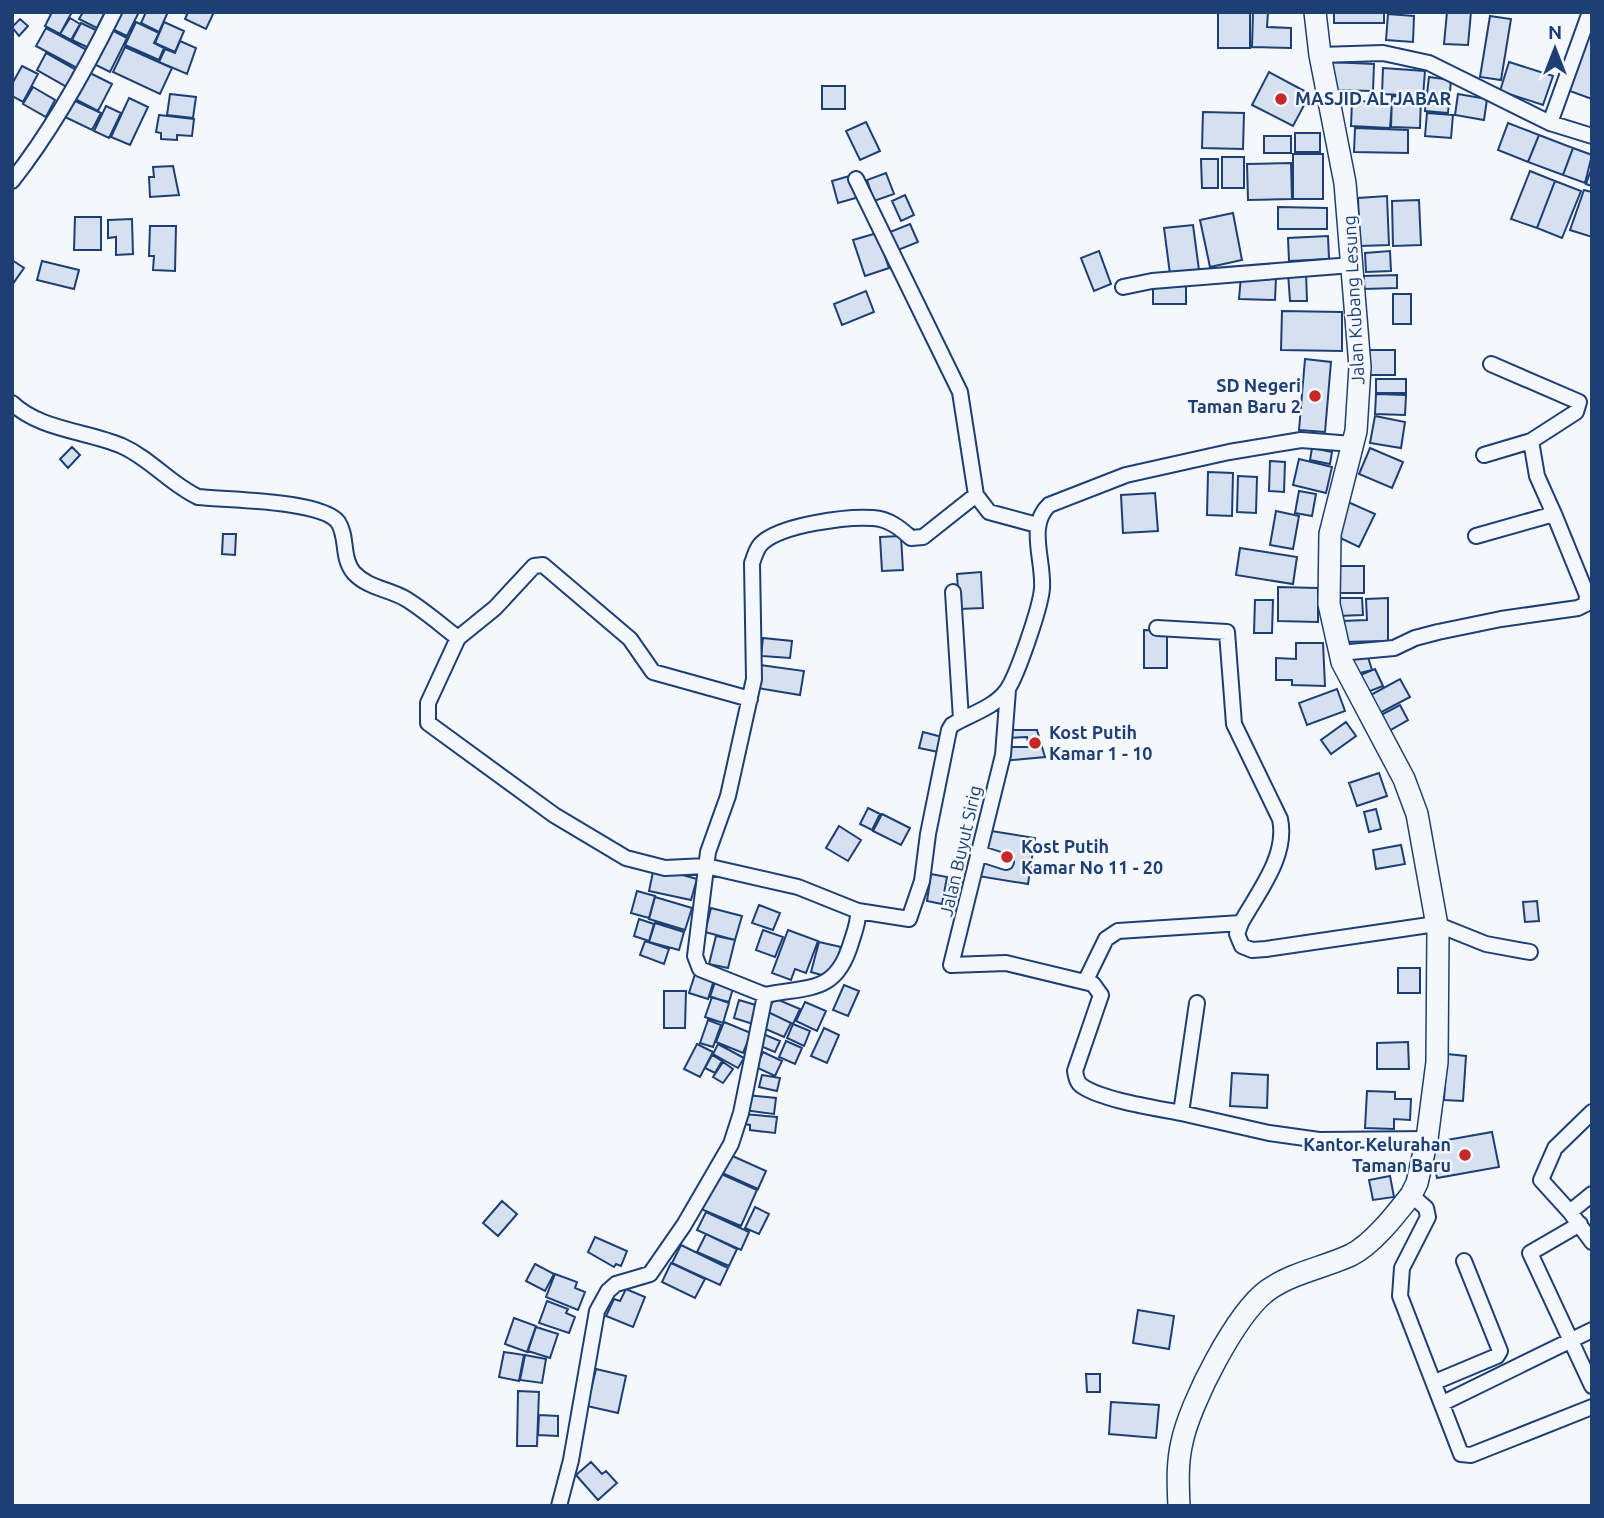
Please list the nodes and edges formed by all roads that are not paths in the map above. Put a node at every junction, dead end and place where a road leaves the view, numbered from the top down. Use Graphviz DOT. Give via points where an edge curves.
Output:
graph roads {
  1 [pos="114,12"];
  2 [pos="1315,12"];
  3 [pos="1590,12"];
  4 [pos="1320,55"];
  5 [pos="1550,123"];
  6 [pos="1592,136"];
  7 [pos="856,179"];
  8 [pos="12,181"];
  9 [pos="1352,265"];
  10 [pos="1123,287"];
  11 [pos="1491,364"];
  12 [pos="12,403"];
  13 [pos="1531,441"];
  14 [pos="1353,444"];
  15 [pos="1484,455"];
  16 [pos="976,495"];
  17 [pos="1554,514"];
  18 [pos="1037,525"];
  19 [pos="1476,536"];
  20 [pos="953,592"];
  21 [pos="1157,628"];
  22 [pos="458,638"];
  23 [pos="1339,653"];
  24 [pos="1008,690"];
  25 [pos="750,699"];
  26 [pos="961,719"];
  27 [pos="978,853"];
  28 [pos="1006,862"];
  29 [pos="706,866"];
  30 [pos="858,911"];
  31 [pos="1241,923"];
  32 [pos="1436,923"];
  33 [pos="1530,952"];
  34 [pos="1085,982"];
  35 [pos="765,995"];
  36 [pos="1198,1003"];
  37 [pos="1592,1112"];
  38 [pos="1181,1113"];
  39 [pos="1427,1139"];
  40 [pos="1592,1194"];
  41 [pos="1411,1195"];
  42 [pos="1570,1212"];
  43 [pos="1580,1224"];
  44 [pos="1592,1242"];
  45 [pos="1464,1261"];
  46 [pos="1592,1330"];
  47 [pos="1569,1342"];
  48 [pos="1435,1382"];
  49 [pos="1592,1386"];
  50 [pos="1443,1403"];
  51 [pos="1592,1407"];
  52 [pos="558,1506"];
  53 [pos="1179,1506"];
  1 -- 8 [label="street" via="58,114"];
  2 -- 4 [label="street, Jalan Kubang Lesung"];
  3 -- 5 [label="street"];
  4 -- 5 [label="street" via="1382,53 1419,60"];
  4 -- 9 [label="street, Jalan Kubang Lesung" via="1343,171"];
  5 -- 6 [label="street"];
  7 -- 16 [label="street" via="960,392"];
  9 -- 10 [label="street"];
  9 -- 14 [label="street, Jalan Kubang Lesung" via="1360,367"];
  11 -- 13 [label="street" via="1579,402 1576,412"];
  12 -- 22 [label="street" via="42,421 122,446 198,497 305,507 332,515 341,526 345,558 353,572 378,589 404,598"];
  13 -- 15 [label="street"];
  13 -- 17 [label="street" via="1533,463"];
  14 -- 18 [label="street" via="1283,442 1148,469 1049,505 1040,513"];
  14 -- 23 [label="street, Jalan Kubang Lesung" via="1330,534 1328,585"];
  16 -- 18 [label="street" via="989,512"];
  16 -- 25 [label="street" via="923,537 911,538 892,523 873,518 808,524 777,533 760,544 752,563 754,679"];
  17 -- 19 [label="street"];
  17 -- 23 [label="street" via="1587,594 1583,606 1438,632 1398,648"];
  18 -- 24 [label="street, Jalan Buyut Sirig" via="1042,589"];
  20 -- 26 [label="street"];
  21 -- 31 [label="street" via="1227,632 1234,724 1282,831 1280,850"];
  22 -- 25 [label="street" via="495,608 534,566 543,565 631,639 653,672"];
  22 -- 29 [label="street" via="428,703 428,723 554,815 626,858 665,868"];
  23 -- 32 [label="street, Jalan Kubang Lesung" via="1404,779 1426,853"];
  24 -- 26 [label="street" via="997,701"];
  24 -- 27 [label="street, Jalan Buyut Sirig" via="1003,755"];
  25 -- 29 [label="street"];
  26 -- 30 [label="street" via="949,730 922,881 909,919"];
  27 -- 28 [label="street"];
  27 -- 34 [label="street, Jalan Buyut Sirig" via="951,965 1006,962"];
  29 -- 30 [label="street" via="799,887"];
  29 -- 35 [label="street" via="697,964 705,972"];
  30 -- 35 [label="street" via="847,959 833,978 822,985"];
  31 -- 32 [label="street" via="1238,940 1252,950"];
  31 -- 34 [label="street" via="1118,931 1105,939"];
  32 -- 33 [label="street" via="1486,944"];
  32 -- 39 [label="street, Jalan Kubang Lesung" via="1437,1062"];
  34 -- 38 [label="street" via="1101,995 1075,1071 1081,1086"];
  35 -- 52 [label="street" via="732,1144 650,1274 616,1284 597,1311 571,1460"];
  36 -- 38 [label="street"];
  37 -- 42 [label="street" via="1555,1148 1542,1180"];
  38 -- 39 [label="street" via="1319,1140"];
  39 -- 41 [label="street, Jalan Kubang Lesung"];
  40 -- 42 [label="street"];
  41 -- 48 [label="street" via="1426,1208 1428,1217 1402,1268 1400,1296"];
  41 -- 53 [label="street, Jalan Kubang Lesung" via="1353,1254 1293,1275 1266,1292 1247,1312 1203,1387 1186,1427 1177,1477"];
  42 -- 43 [label="street"];
  43 -- 44 [label="street"];
  43 -- 47 [label="street" via="1530,1253"];
  45 -- 48 [label="street" via="1500,1351"];
  46 -- 47 [label="street"];
  47 -- 49 [label="street"];
  47 -- 50 [label="street"];
  48 -- 50 [label="street"];
  50 -- 51 [label="street" via="1457,1447 1461,1454 1471,1455"];
}
